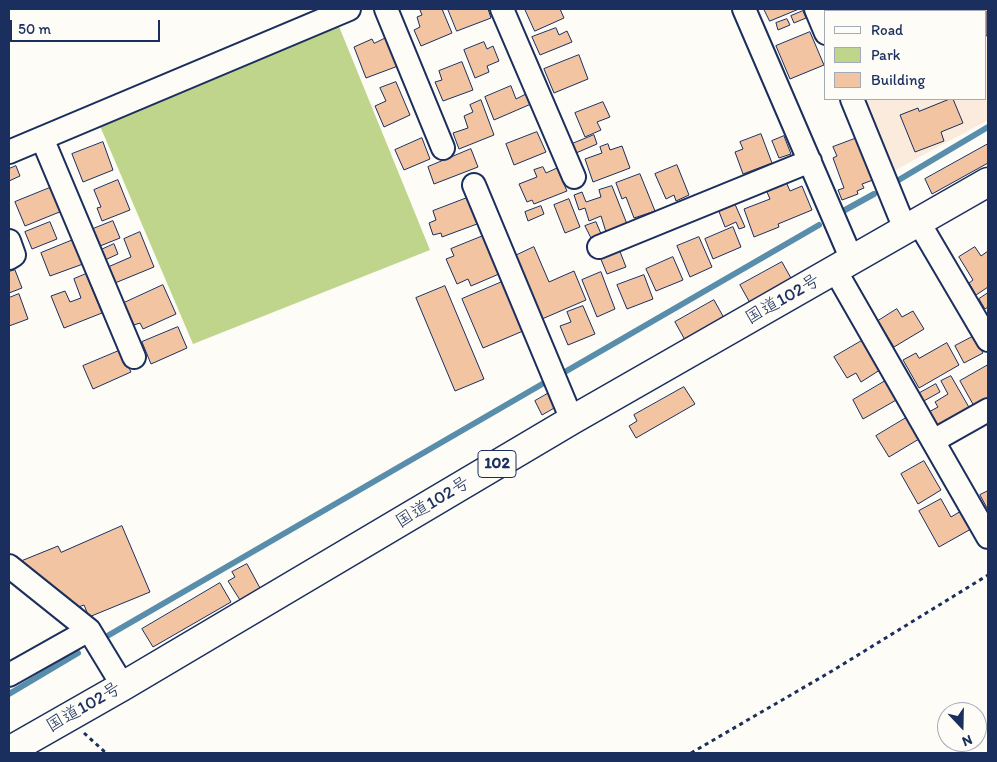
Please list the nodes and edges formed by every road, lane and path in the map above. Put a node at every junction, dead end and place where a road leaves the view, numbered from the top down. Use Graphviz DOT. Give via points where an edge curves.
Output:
graph roads {
  1 [pos="349,9"];
  2 [pos="386,9"];
  3 [pos="502,9"];
  4 [pos="744,9"];
  5 [pos="816,9"];
  6 [pos="824,28"];
  7 [pos="852,100"];
  8 [pos="42,138"];
  9 [pos="443,148"];
  10 [pos="9,152"];
  11 [pos="810,161"];
  12 [pos="574,177"];
  13 [pos="988,182"];
  14 [pos="474,185"];
  15 [pos="911,225"];
  16 [pos="9,241"];
  17 [pos="599,247"];
  18 [pos="9,258"];
  19 [pos="844,265"];
  20 [pos="988,340"];
  21 [pos="134,357"];
  22 [pos="988,410"];
  23 [pos="572,420"];
  24 [pos="933,441"];
  25 [pos="988,537"];
  26 [pos="9,566"];
  27 [pos="988,575"];
  28 [pos="89,630"];
  29 [pos="9,675"];
  30 [pos="123,686"];
  31 [pos="9,752"];
  32 [pos="691,753"];
  1 -- 8 [label="street"];
  2 -- 9 [label="street"];
  3 -- 12 [label="street"];
  4 -- 11 [label="street"];
  5 -- 6 [label="street"];
  7 -- 15 [label="street"];
  8 -- 10 [label="street"];
  8 -- 21 [label="street"];
  11 -- 17 [label="street"];
  11 -- 19 [label="street"];
  13 -- 15 [label="highway, 国道102号 / 102"];
  14 -- 23 [label="street"];
  15 -- 19 [label="highway, 国道102号 / 102"];
  15 -- 20 [label="street"];
  16 -- 18 [label="street" via="14,255"];
  19 -- 23 [label="highway, 国道102号 / 102"];
  19 -- 24 [label="street"];
  22 -- 24 [label="street"];
  23 -- 30 [label="highway, 国道102号 / 102"];
  24 -- 25 [label="street"];
  26 -- 28 [label="street"];
  27 -- 32 [label="path"];
  28 -- 29 [label="street"];
  28 -- 30 [label="street"];
  30 -- 31 [label="highway, 国道102号 / 102"];
}
